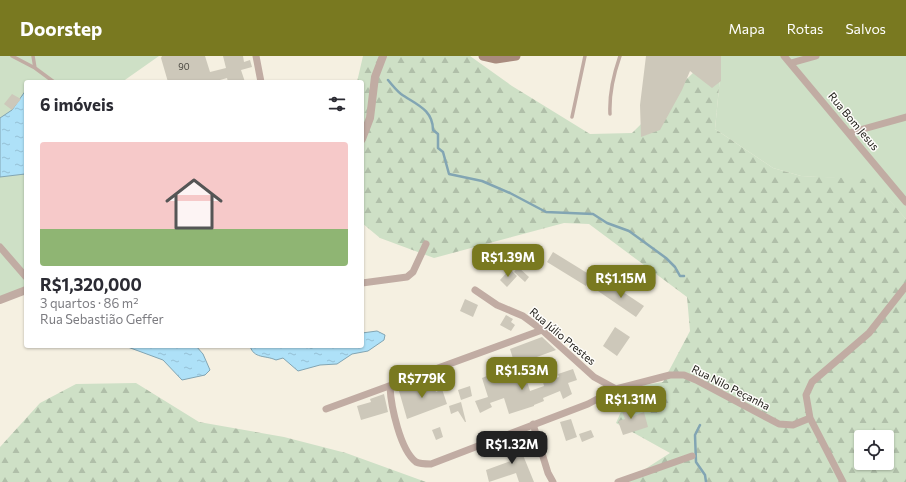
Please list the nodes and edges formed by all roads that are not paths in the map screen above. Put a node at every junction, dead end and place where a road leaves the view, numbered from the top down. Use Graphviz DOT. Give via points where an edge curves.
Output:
graph roads {
  1 [pos="12,56"];
  2 [pos="34,56"];
  3 [pos="256,56"];
  4 [pos="383,56"];
  5 [pos="483,56"];
  6 [pos="516,56"];
  7 [pos="585,56"];
  8 [pos="620,56"];
  9 [pos="784,56"];
  10 [pos="816,56"];
  11 [pos="495,57"];
  12 [pos="791,63"];
  13 [pos="35,68"];
  14 [pos="51,80"];
  15 [pos="261,80"];
  16 [pos="610,114"];
  17 [pos="572,117"];
  18 [pos="906,117"];
  19 [pos="849,133"];
  20 [pos="364,134"];
  21 [pos="906,202"];
  22 [pos="426,244"];
  23 [pos="0,247"];
  24 [pos="24,275"];
  25 [pos="364,283"];
  26 [pos="906,286"];
  27 [pos="475,290"];
  28 [pos="24,291"];
  29 [pos="0,300"];
  30 [pos="542,330"];
  31 [pos="390,387"];
  32 [pos="616,389"];
  33 [pos="326,409"];
  34 [pos="810,418"];
  35 [pos="533,424"];
  36 [pos="692,456"];
  37 [pos="553,482"];
  38 [pos="618,482"];
  39 [pos="843,482"];
  1 -- 13 [label="lane"];
  2 -- 13 [label="lane"];
  3 -- 15 [label="street"];
  4 -- 20 [label="street" via="375,77 370,118"];
  5 -- 11 [label="main road"];
  6 -- 11 [label="main road"];
  7 -- 17 [label="lane"];
  8 -- 16 [label="lane" via="612,77"];
  9 -- 12 [label="street, Rua Bom Jesus"];
  10 -- 12 [label="street"];
  12 -- 19 [label="street, Rua Bom Jesus"];
  13 -- 14 [label="lane"];
  18 -- 19 [label="street"];
  19 -- 21 [label="street, Rua Bom Jesus"];
  22 -- 25 [label="street" via="413,272 406,277"];
  23 -- 24 [label="street"];
  26 -- 34 [label="street" via="869,333 812,382 806,395"];
  27 -- 30 [label="street, Rua Júlio Prestes" via="497,305 523,316"];
  28 -- 29 [label="street"];
  30 -- 31 [label="street"];
  30 -- 32 [label="street, Rua Júlio Prestes" via="594,377"];
  31 -- 33 [label="street"];
  31 -- 35 [label="street, Rua Nilo Peçanha" via="393,411 408,454 418,463 432,464"];
  32 -- 34 [label="street, Rua Nilo Peçanha" via="670,375 684,375 779,424 792,425"];
  32 -- 35 [label="street, Rua Nilo Peçanha" via="588,404"];
  34 -- 39 [label="street"];
  35 -- 37 [label="street"];
  36 -- 38 [label="street"];
}
